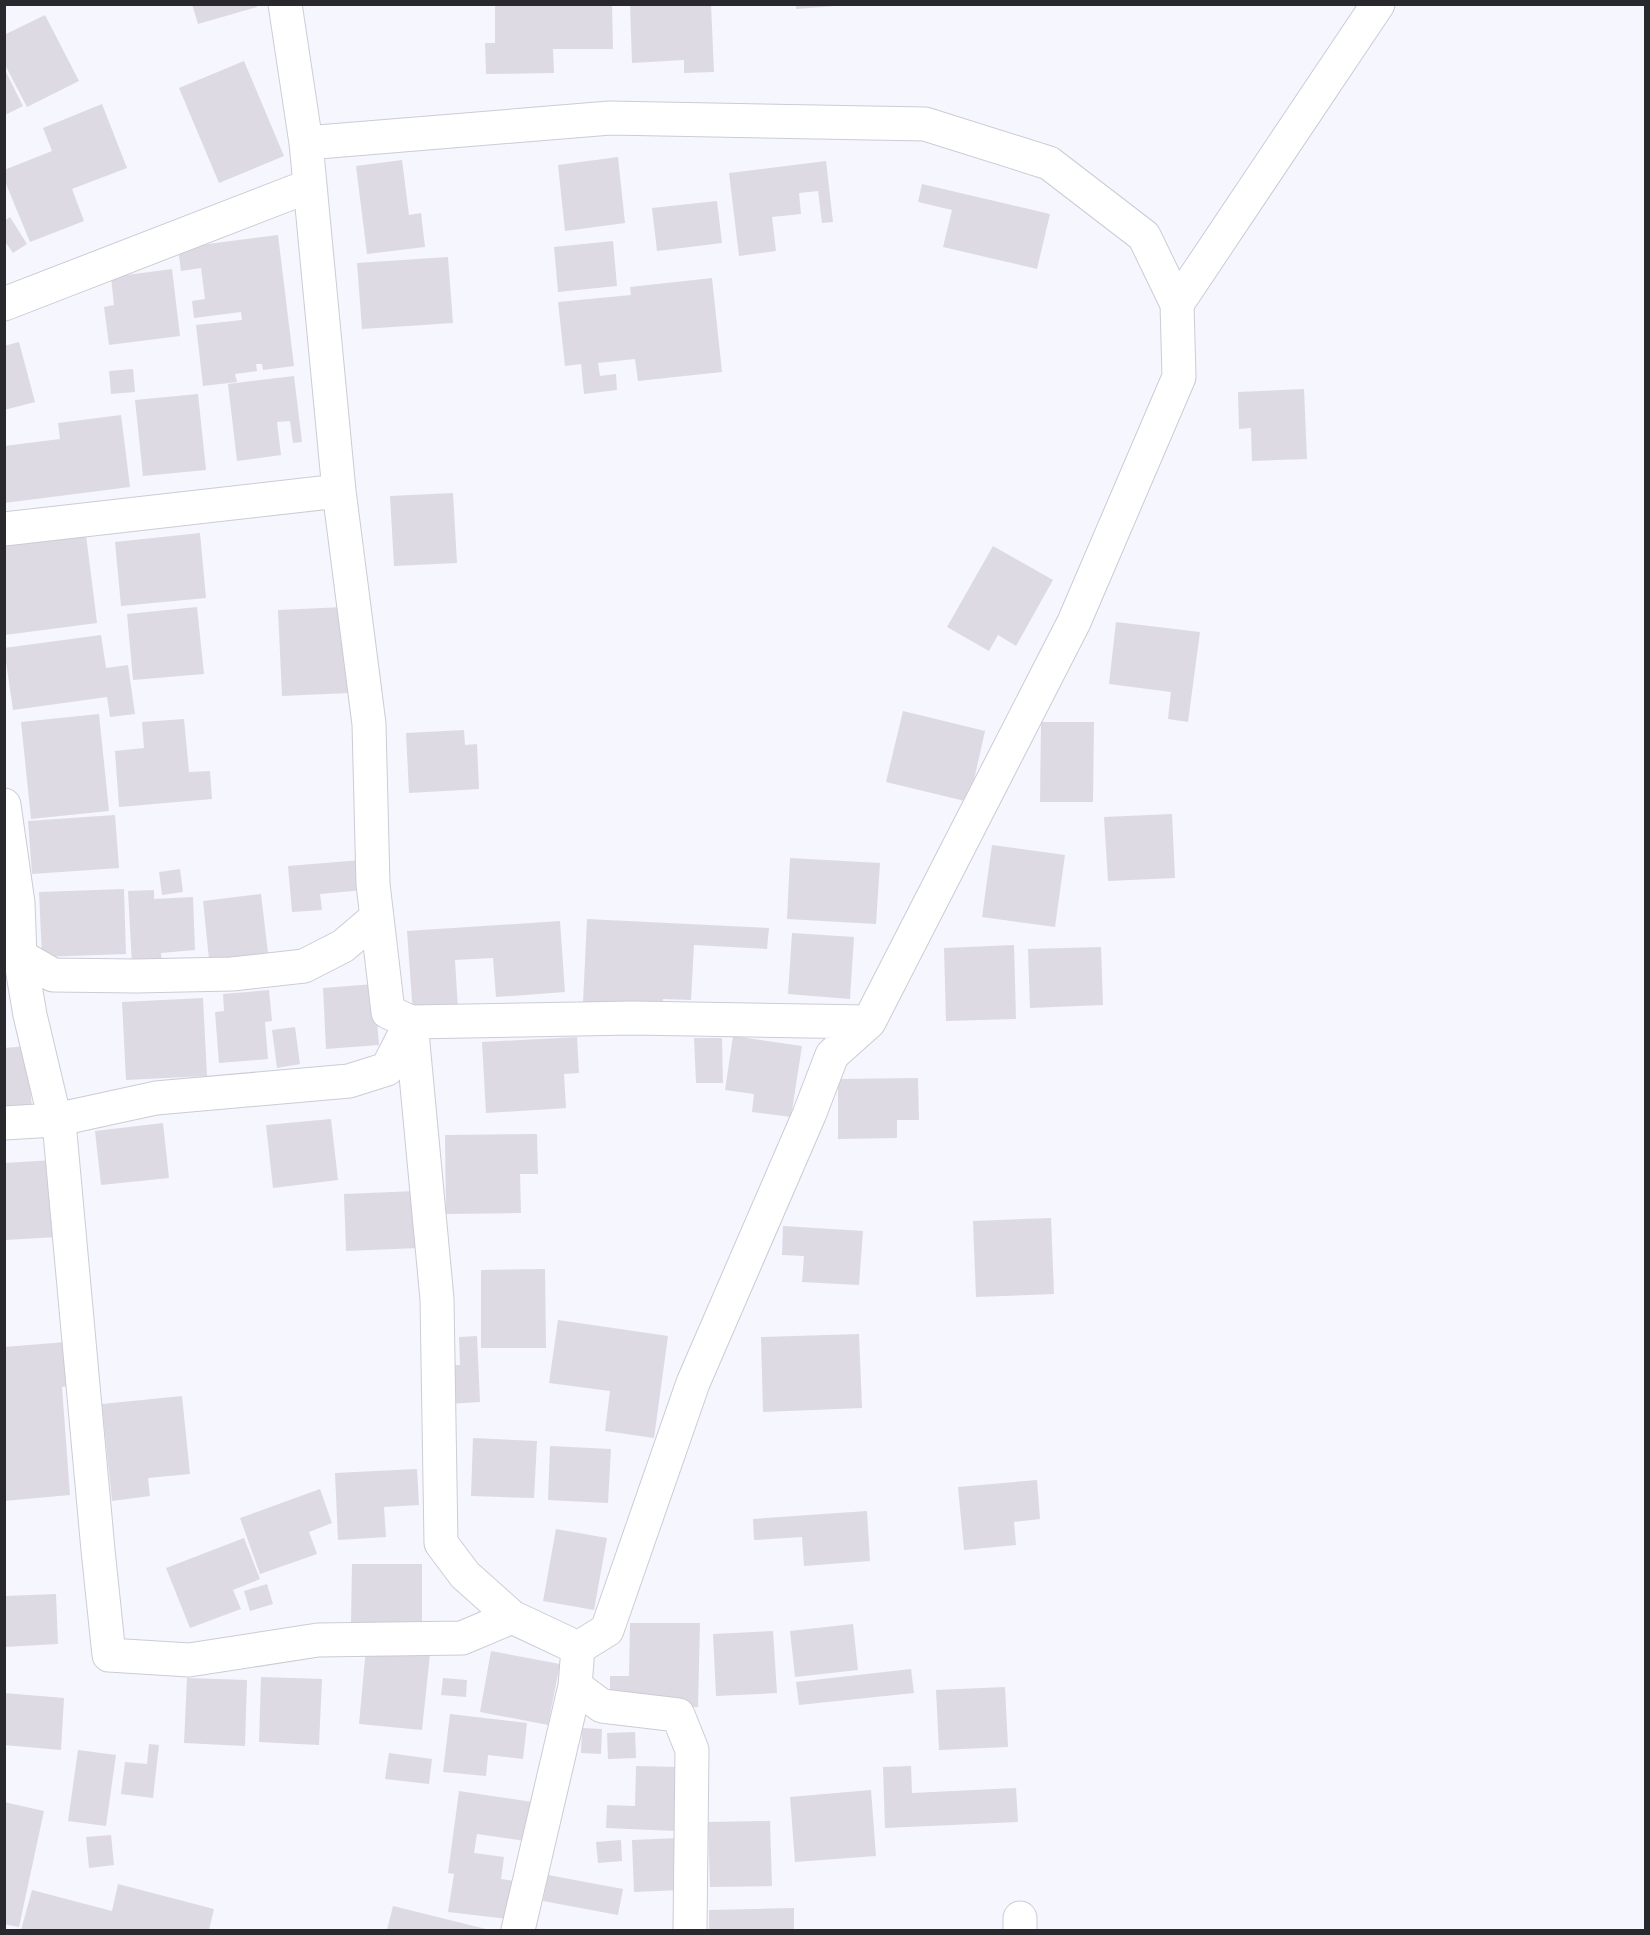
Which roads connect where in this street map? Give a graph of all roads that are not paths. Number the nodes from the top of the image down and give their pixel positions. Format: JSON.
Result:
{"nodes":[{"id":1,"x":285,"y":4,"type":"edge"},
{"id":2,"x":1378,"y":4,"type":"edge"},
{"id":3,"x":306,"y":143,"type":"junction"},
{"id":4,"x":309,"y":186,"type":"junction"},
{"id":5,"x":4,"y":304,"type":"edge"},
{"id":6,"x":1177,"y":304,"type":"junction"},
{"id":7,"x":339,"y":491,"type":"junction"},
{"id":8,"x":4,"y":529,"type":"edge"},
{"id":9,"x":4,"y":805,"type":"edge"},
{"id":10,"x":376,"y":918,"type":"junction"},
{"id":11,"x":12,"y":956,"type":"edge"},
{"id":12,"x":411,"y":1022,"type":"junction"},
{"id":13,"x":869,"y":1022,"type":"junction"},
{"id":14,"x":55,"y":1120,"type":"junction"},
{"id":15,"x":4,"y":1123,"type":"edge"},
{"id":16,"x":512,"y":1617,"type":"junction"},
{"id":17,"x":578,"y":1648,"type":"junction"},
{"id":18,"x":575,"y":1686,"type":"junction"},
{"id":19,"x":518,"y":1930,"type":"edge"},
{"id":20,"x":690,"y":1930,"type":"edge"}],
"edges":[{"from":1,"to":3,"type":"street"},
{"from":2,"to":6,"type":"street"},
{"from":3,"to":4,"type":"street"},
{"from":3,"to":6,"type":"street"},
{"from":4,"to":5,"type":"street"},
{"from":4,"to":7,"type":"street"},
{"from":6,"to":13,"type":"street"},
{"from":7,"to":8,"type":"street"},
{"from":7,"to":10,"type":"street"},
{"from":9,"to":11,"type":"street"},
{"from":10,"to":11,"type":"street"},
{"from":10,"to":12,"type":"street"},
{"from":11,"to":14,"type":"street"},
{"from":12,"to":13,"type":"street"},
{"from":12,"to":14,"type":"street"},
{"from":12,"to":16,"type":"street"},
{"from":13,"to":17,"type":"street"},
{"from":14,"to":15,"type":"street"},
{"from":14,"to":16,"type":"street"},
{"from":16,"to":17,"type":"street"},
{"from":17,"to":18,"type":"street"},
{"from":18,"to":19,"type":"street"},
{"from":18,"to":20,"type":"street"}]}
